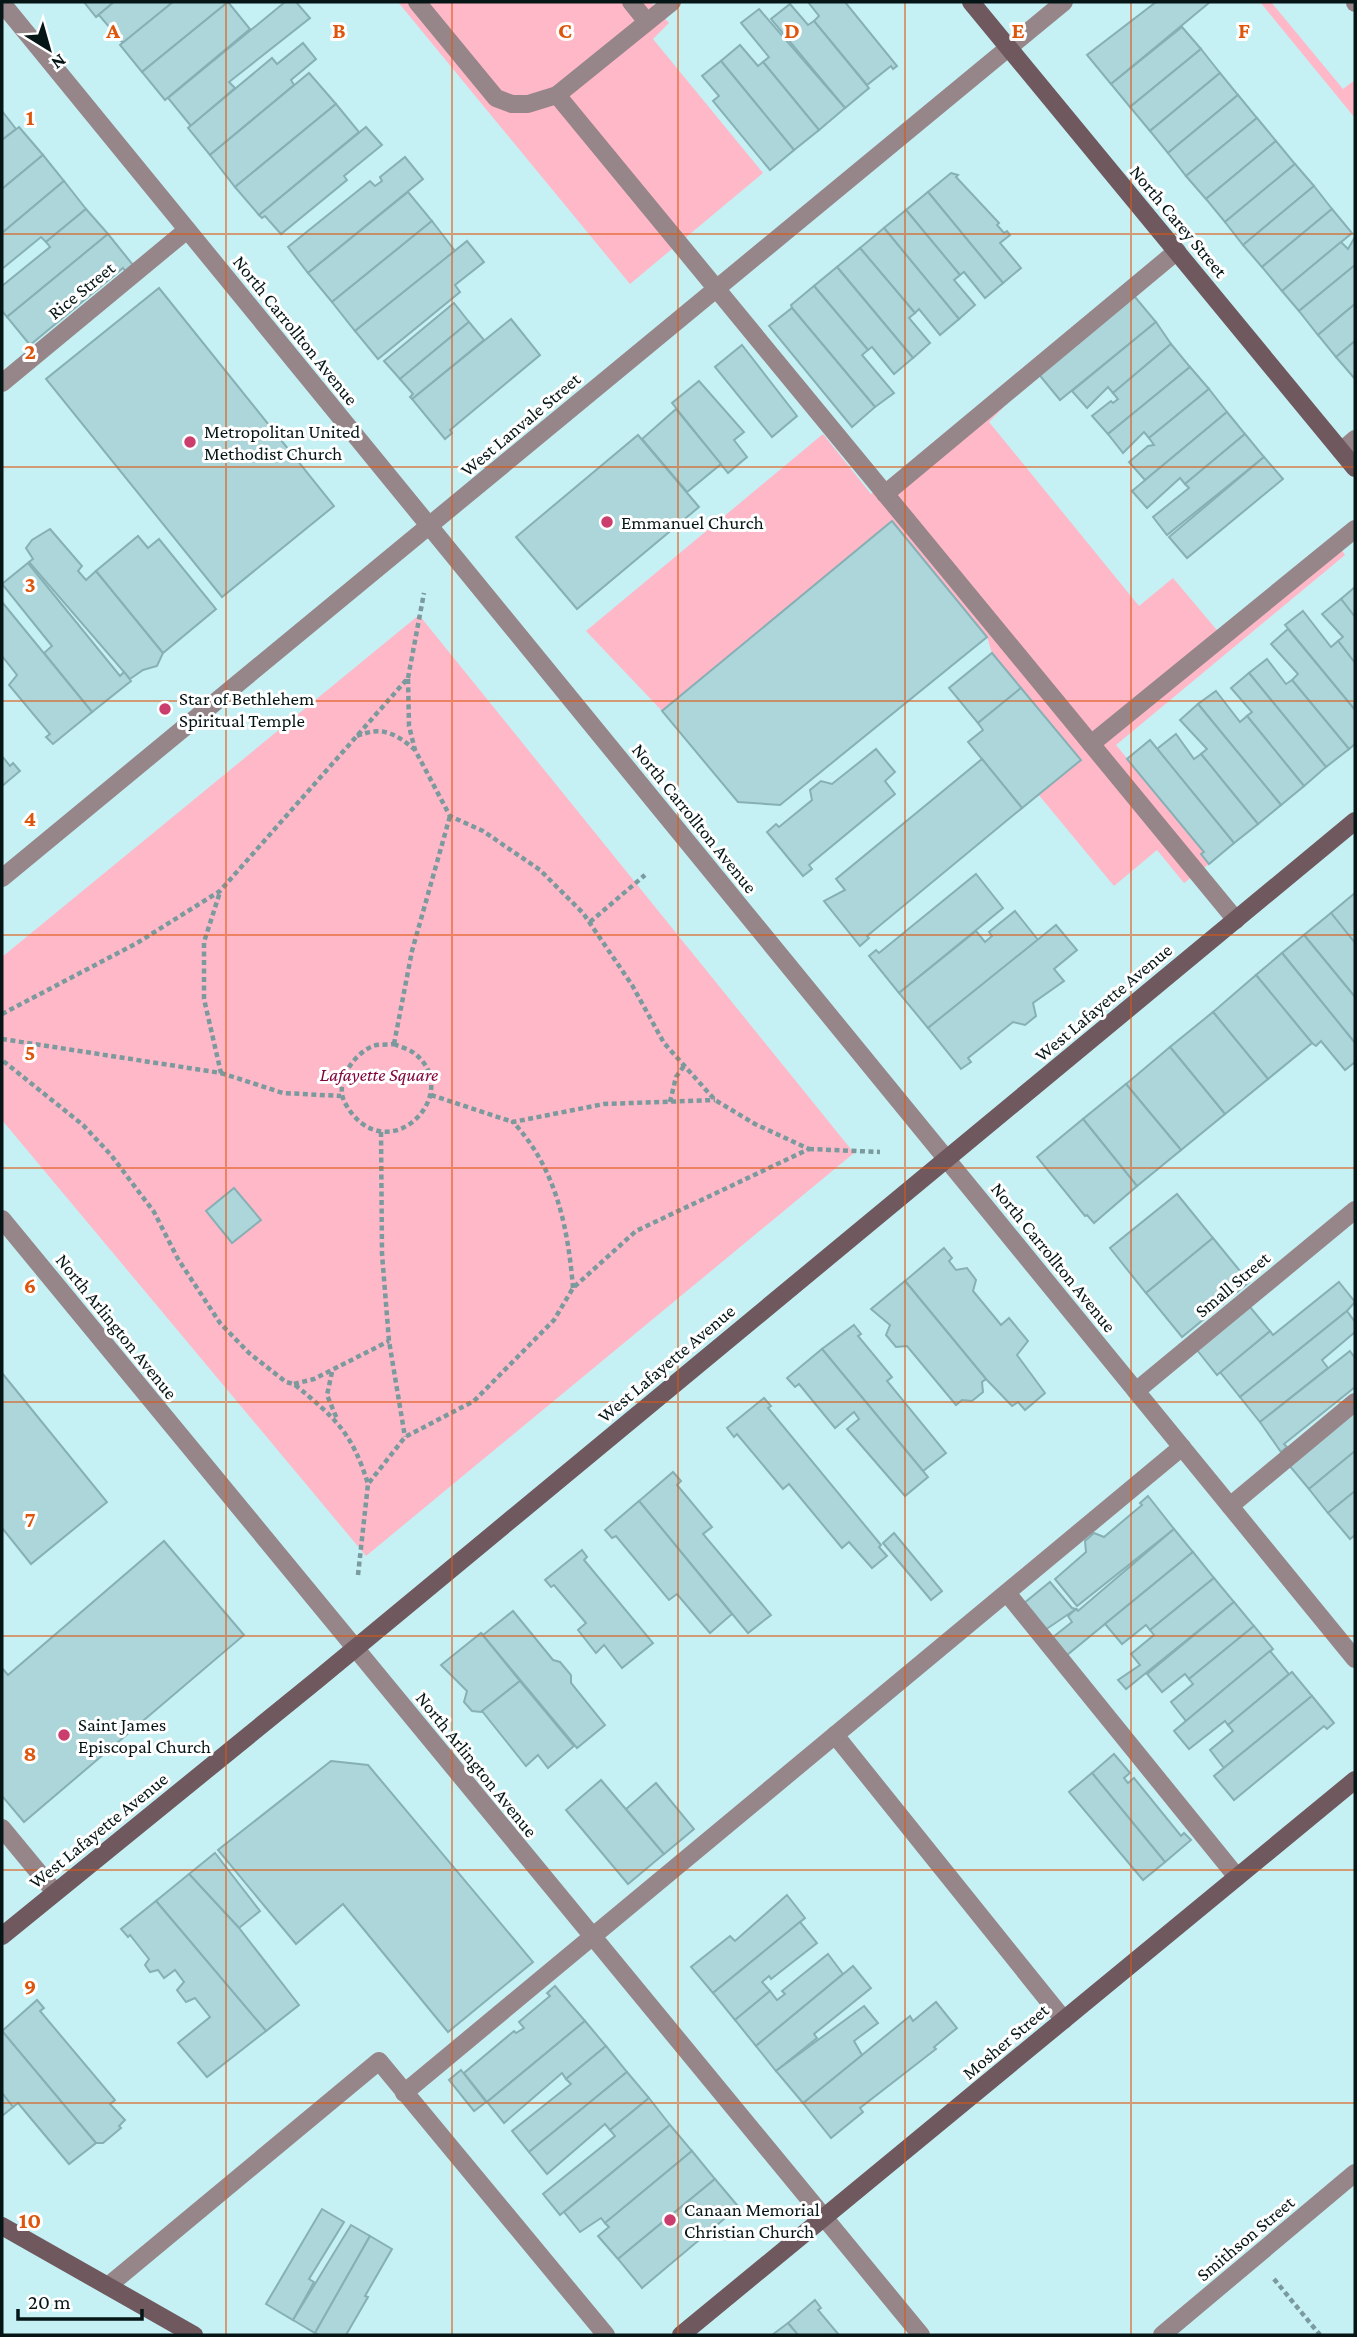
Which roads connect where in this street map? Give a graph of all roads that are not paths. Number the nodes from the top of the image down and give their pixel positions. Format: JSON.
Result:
{"nodes":[{"id":1,"x":417,"y":2,"type":"edge"},
{"id":2,"x":631,"y":2,"type":"edge"},
{"id":3,"x":672,"y":2,"type":"edge"},
{"id":4,"x":971,"y":2,"type":"edge"},
{"id":5,"x":1064,"y":2,"type":"edge"},
{"id":6,"x":2,"y":3,"type":"edge"},
{"id":7,"x":647,"y":22,"type":"junction"},
{"id":8,"x":1009,"y":47,"type":"junction"},
{"id":9,"x":557,"y":95,"type":"junction"},
{"id":10,"x":187,"y":230,"type":"junction"},
{"id":11,"x":1177,"y":251,"type":"junction"},
{"id":12,"x":716,"y":288,"type":"junction"},
{"id":13,"x":2,"y":383,"type":"edge"},
{"id":14,"x":1348,"y":445,"type":"edge"},
{"id":15,"x":1355,"y":468,"type":"edge"},
{"id":16,"x":885,"y":494,"type":"junction"},
{"id":17,"x":430,"y":525,"type":"junction"},
{"id":18,"x":1355,"y":529,"type":"edge"},
{"id":19,"x":1091,"y":744,"type":"junction"},
{"id":20,"x":1355,"y":821,"type":"edge"},
{"id":21,"x":2,"y":878,"type":"edge"},
{"id":22,"x":1236,"y":920,"type":"junction"},
{"id":23,"x":947,"y":1159,"type":"junction"},
{"id":24,"x":1355,"y":1210,"type":"edge"},
{"id":25,"x":2,"y":1219,"type":"edge"},
{"id":26,"x":1136,"y":1391,"type":"junction"},
{"id":27,"x":1355,"y":1402,"type":"edge"},
{"id":28,"x":1182,"y":1447,"type":"junction"},
{"id":29,"x":1230,"y":1506,"type":"junction"},
{"id":30,"x":1007,"y":1593,"type":"junction"},
{"id":31,"x":355,"y":1648,"type":"junction"},
{"id":32,"x":1355,"y":1659,"type":"edge"},
{"id":33,"x":835,"y":1735,"type":"junction"},
{"id":34,"x":1355,"y":1780,"type":"edge"},
{"id":35,"x":2,"y":1828,"type":"edge"},
{"id":36,"x":1237,"y":1878,"type":"junction"},
{"id":37,"x":54,"y":1891,"type":"junction"},
{"id":38,"x":2,"y":1936,"type":"edge"},
{"id":39,"x":592,"y":1936,"type":"junction"},
{"id":40,"x":1065,"y":2020,"type":"junction"},
{"id":41,"x":404,"y":2093,"type":"junction"},
{"id":42,"x":1355,"y":2173,"type":"edge"},
{"id":43,"x":824,"y":2218,"type":"junction"},
{"id":44,"x":2,"y":2225,"type":"edge"},
{"id":45,"x":108,"y":2286,"type":"junction"},
{"id":46,"x":194,"y":2335,"type":"edge"},
{"id":47,"x":606,"y":2335,"type":"edge"},
{"id":48,"x":681,"y":2335,"type":"edge"},
{"id":49,"x":921,"y":2335,"type":"edge"},
{"id":50,"x":1162,"y":2335,"type":"edge"}],
"edges":[{"from":1,"to":9,"type":"street"},
{"from":2,"to":7,"type":"street"},
{"from":3,"to":7,"type":"street"},
{"from":4,"to":8,"type":"main road","name":"North Carey Street"},
{"from":5,"to":8,"type":"street","name":"West Lanvale Street"},
{"from":6,"to":10,"type":"street","name":"North Carrollton Avenue"},
{"from":7,"to":9,"type":"street"},
{"from":8,"to":11,"type":"main road","name":"North Carey Street"},
{"from":8,"to":12,"type":"street","name":"West Lanvale Street"},
{"from":9,"to":12,"type":"street"},
{"from":10,"to":13,"type":"street","name":"Rice Street"},
{"from":10,"to":17,"type":"street","name":"North Carrollton Avenue"},
{"from":11,"to":14,"type":"main road","name":"North Carey Street"},
{"from":11,"to":16,"type":"street"},
{"from":12,"to":16,"type":"street"},
{"from":12,"to":17,"type":"street","name":"West Lanvale Street"},
{"from":14,"to":15,"type":"main road","name":"North Carey Street"},
{"from":16,"to":19,"type":"street"},
{"from":17,"to":21,"type":"street","name":"West Lanvale Street"},
{"from":17,"to":23,"type":"street","name":"North Carrollton Avenue"},
{"from":18,"to":19,"type":"street"},
{"from":19,"to":22,"type":"street"},
{"from":20,"to":22,"type":"main road","name":"West Lafayette Avenue"},
{"from":22,"to":23,"type":"main road","name":"West Lafayette Avenue"},
{"from":23,"to":26,"type":"street","name":"North Carrollton Avenue"},
{"from":23,"to":31,"type":"main road","name":"West Lafayette Avenue"},
{"from":24,"to":26,"type":"street","name":"Small Street"},
{"from":25,"to":31,"type":"street","name":"North Arlington Avenue"},
{"from":26,"to":28,"type":"street","name":"North Carrollton Avenue"},
{"from":27,"to":29,"type":"street"},
{"from":28,"to":29,"type":"street","name":"North Carrollton Avenue"},
{"from":28,"to":30,"type":"street"},
{"from":29,"to":32,"type":"street","name":"North Carrollton Avenue"},
{"from":30,"to":33,"type":"street"},
{"from":30,"to":36,"type":"street"},
{"from":31,"to":37,"type":"main road","name":"West Lafayette Avenue"},
{"from":31,"to":39,"type":"street","name":"North Arlington Avenue"},
{"from":33,"to":39,"type":"street"},
{"from":33,"to":40,"type":"street"},
{"from":34,"to":36,"type":"main road","name":"Mosher Street"},
{"from":35,"to":37,"type":"street"},
{"from":36,"to":40,"type":"main road","name":"Mosher Street"},
{"from":37,"to":38,"type":"main road","name":"West Lafayette Avenue"},
{"from":39,"to":41,"type":"street"},
{"from":39,"to":43,"type":"street","name":"North Arlington Avenue"},
{"from":40,"to":43,"type":"main road","name":"Mosher Street"},
{"from":41,"to":45,"type":"street"},
{"from":41,"to":47,"type":"street"},
{"from":42,"to":50,"type":"street","name":"Smithson Street"},
{"from":43,"to":48,"type":"main road","name":"Mosher Street"},
{"from":43,"to":49,"type":"street","name":"North Arlington Avenue"},
{"from":44,"to":45,"type":"main road"},
{"from":45,"to":46,"type":"main road"}]}
